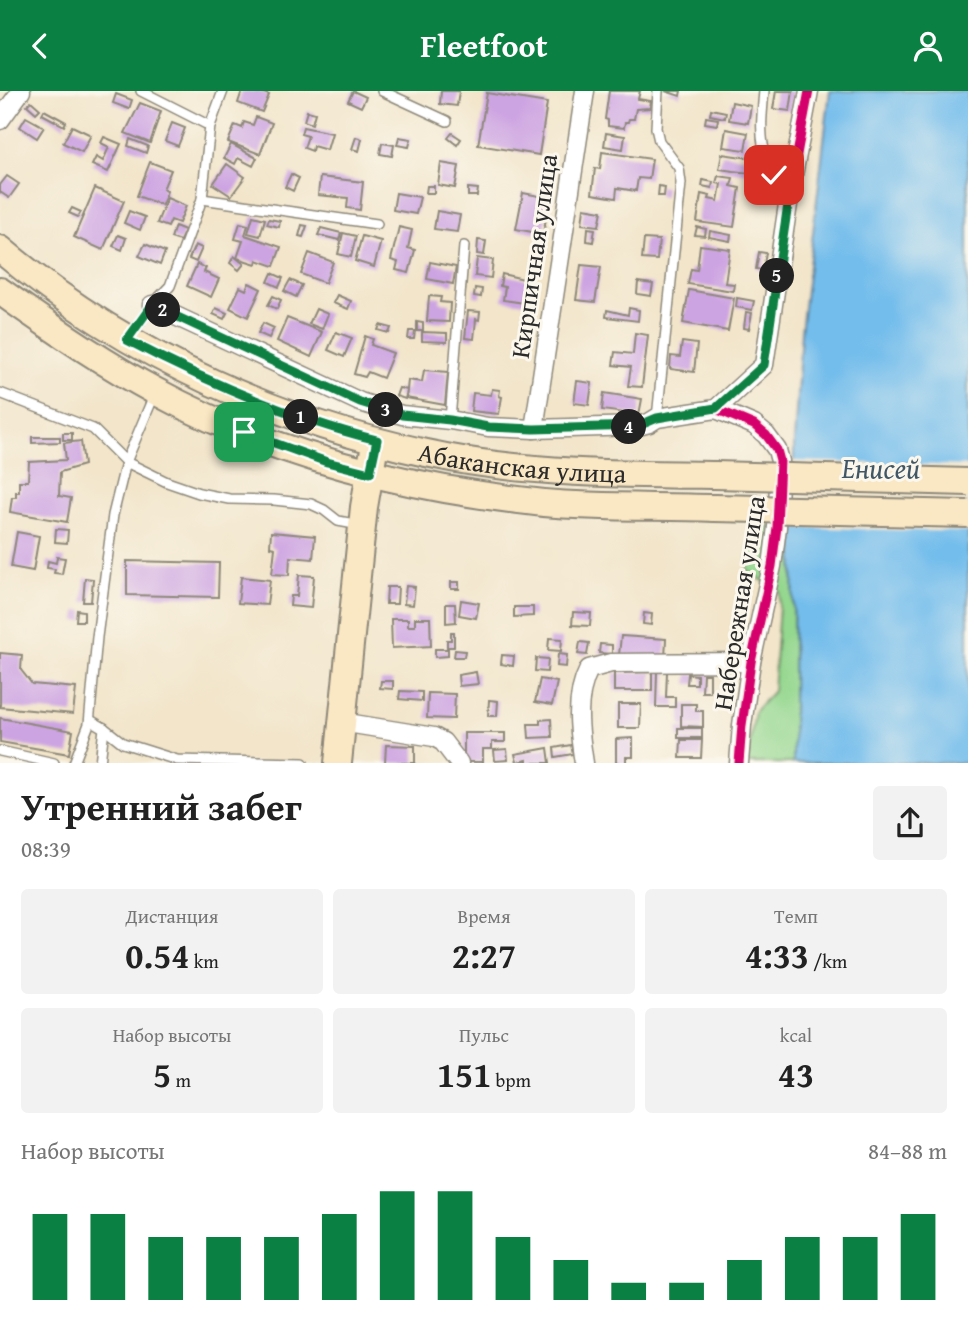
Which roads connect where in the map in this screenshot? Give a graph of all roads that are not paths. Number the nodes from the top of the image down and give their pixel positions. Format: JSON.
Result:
{"nodes":[{"id":1,"x":21,"y":91,"type":"edge"},
{"id":2,"x":141,"y":91,"type":"edge"},
{"id":3,"x":223,"y":91,"type":"edge"},
{"id":4,"x":383,"y":91,"type":"edge"},
{"id":5,"x":585,"y":91,"type":"edge"},
{"id":6,"x":658,"y":91,"type":"edge"},
{"id":7,"x":764,"y":91,"type":"edge"},
{"id":8,"x":809,"y":91,"type":"edge"},
{"id":9,"x":0,"y":120,"type":"edge"},
{"id":10,"x":447,"y":121,"type":"dead end"},
{"id":11,"x":210,"y":127,"type":"junction"},
{"id":12,"x":790,"y":191,"type":"junction"},
{"id":13,"x":202,"y":199,"type":"junction"},
{"id":14,"x":377,"y":224,"type":"dead end"},
{"id":15,"x":464,"y":246,"type":"dead end"},
{"id":16,"x":0,"y":250,"type":"edge"},
{"id":17,"x":0,"y":291,"type":"edge"},
{"id":18,"x":152,"y":305,"type":"junction"},
{"id":19,"x":127,"y":340,"type":"junction"},
{"id":20,"x":156,"y":392,"type":"junction"},
{"id":21,"x":0,"y":393,"type":"edge"},
{"id":22,"x":716,"y":408,"type":"junction"},
{"id":23,"x":657,"y":418,"type":"junction"},
{"id":24,"x":450,"y":420,"type":"junction"},
{"id":25,"x":534,"y":429,"type":"junction"},
{"id":26,"x":377,"y":440,"type":"junction"},
{"id":27,"x":126,"y":462,"type":"junction"},
{"id":28,"x":370,"y":473,"type":"junction"},
{"id":29,"x":968,"y":482,"type":"edge"},
{"id":30,"x":968,"y":514,"type":"edge"},
{"id":31,"x":362,"y":525,"type":"junction"},
{"id":32,"x":751,"y":662,"type":"junction"},
{"id":33,"x":90,"y":720,"type":"junction"},
{"id":34,"x":341,"y":722,"type":"junction"},
{"id":35,"x":104,"y":728,"type":"junction"},
{"id":36,"x":0,"y":751,"type":"edge"},
{"id":37,"x":54,"y":763,"type":"edge"},
{"id":38,"x":74,"y":763,"type":"edge"},
{"id":39,"x":100,"y":763,"type":"edge"},
{"id":40,"x":303,"y":763,"type":"edge"},
{"id":41,"x":338,"y":763,"type":"edge"},
{"id":42,"x":459,"y":763,"type":"edge"},
{"id":43,"x":584,"y":763,"type":"edge"},
{"id":44,"x":739,"y":763,"type":"edge"}],
"edges":[{"from":1,"to":9,"type":"street"},
{"from":2,"to":11,"type":"lane"},
{"from":3,"to":11,"type":"lane"},
{"from":4,"to":10,"type":"lane"},
{"from":5,"to":25,"type":"street","name":"Кирпичная улица"},
{"from":6,"to":23,"type":"lane"},
{"from":7,"to":12,"type":"lane"},
{"from":8,"to":12,"type":"street"},
{"from":11,"to":13,"type":"lane"},
{"from":12,"to":22,"type":"street"},
{"from":13,"to":14,"type":"lane"},
{"from":13,"to":18,"type":"lane"},
{"from":15,"to":24,"type":"lane"},
{"from":16,"to":19,"type":"main road","name":"Абаканская улица"},
{"from":17,"to":20,"type":"main road","name":"Абаканская улица"},
{"from":18,"to":19,"type":"lane"},
{"from":18,"to":24,"type":"street"},
{"from":19,"to":26,"type":"main road","name":"Абаканская улица"},
{"from":20,"to":27,"type":"lane"},
{"from":20,"to":28,"type":"main road","name":"Абаканская улица"},
{"from":21,"to":27,"type":"lane"},
{"from":22,"to":23,"type":"street"},
{"from":22,"to":32,"type":"street","name":"Набережная улица"},
{"from":23,"to":25,"type":"street"},
{"from":24,"to":25,"type":"street"},
{"from":26,"to":28,"type":"main road"},
{"from":26,"to":29,"type":"main road","name":"Абаканская улица","bridge":true},
{"from":27,"to":31,"type":"lane"},
{"from":27,"to":33,"type":"lane"},
{"from":28,"to":30,"type":"main road","name":"Абаканская улица","bridge":true},
{"from":28,"to":31,"type":"main road"},
{"from":31,"to":34,"type":"main road"},
{"from":32,"to":43,"type":"street"},
{"from":32,"to":44,"type":"street","name":"Набережная улица"},
{"from":33,"to":35,"type":"lane"},
{"from":33,"to":38,"type":"lane"},
{"from":34,"to":41,"type":"main road"},
{"from":34,"to":42,"type":"street"},
{"from":35,"to":39,"type":"lane"},
{"from":35,"to":40,"type":"lane"},
{"from":36,"to":37,"type":"lane"}]}
